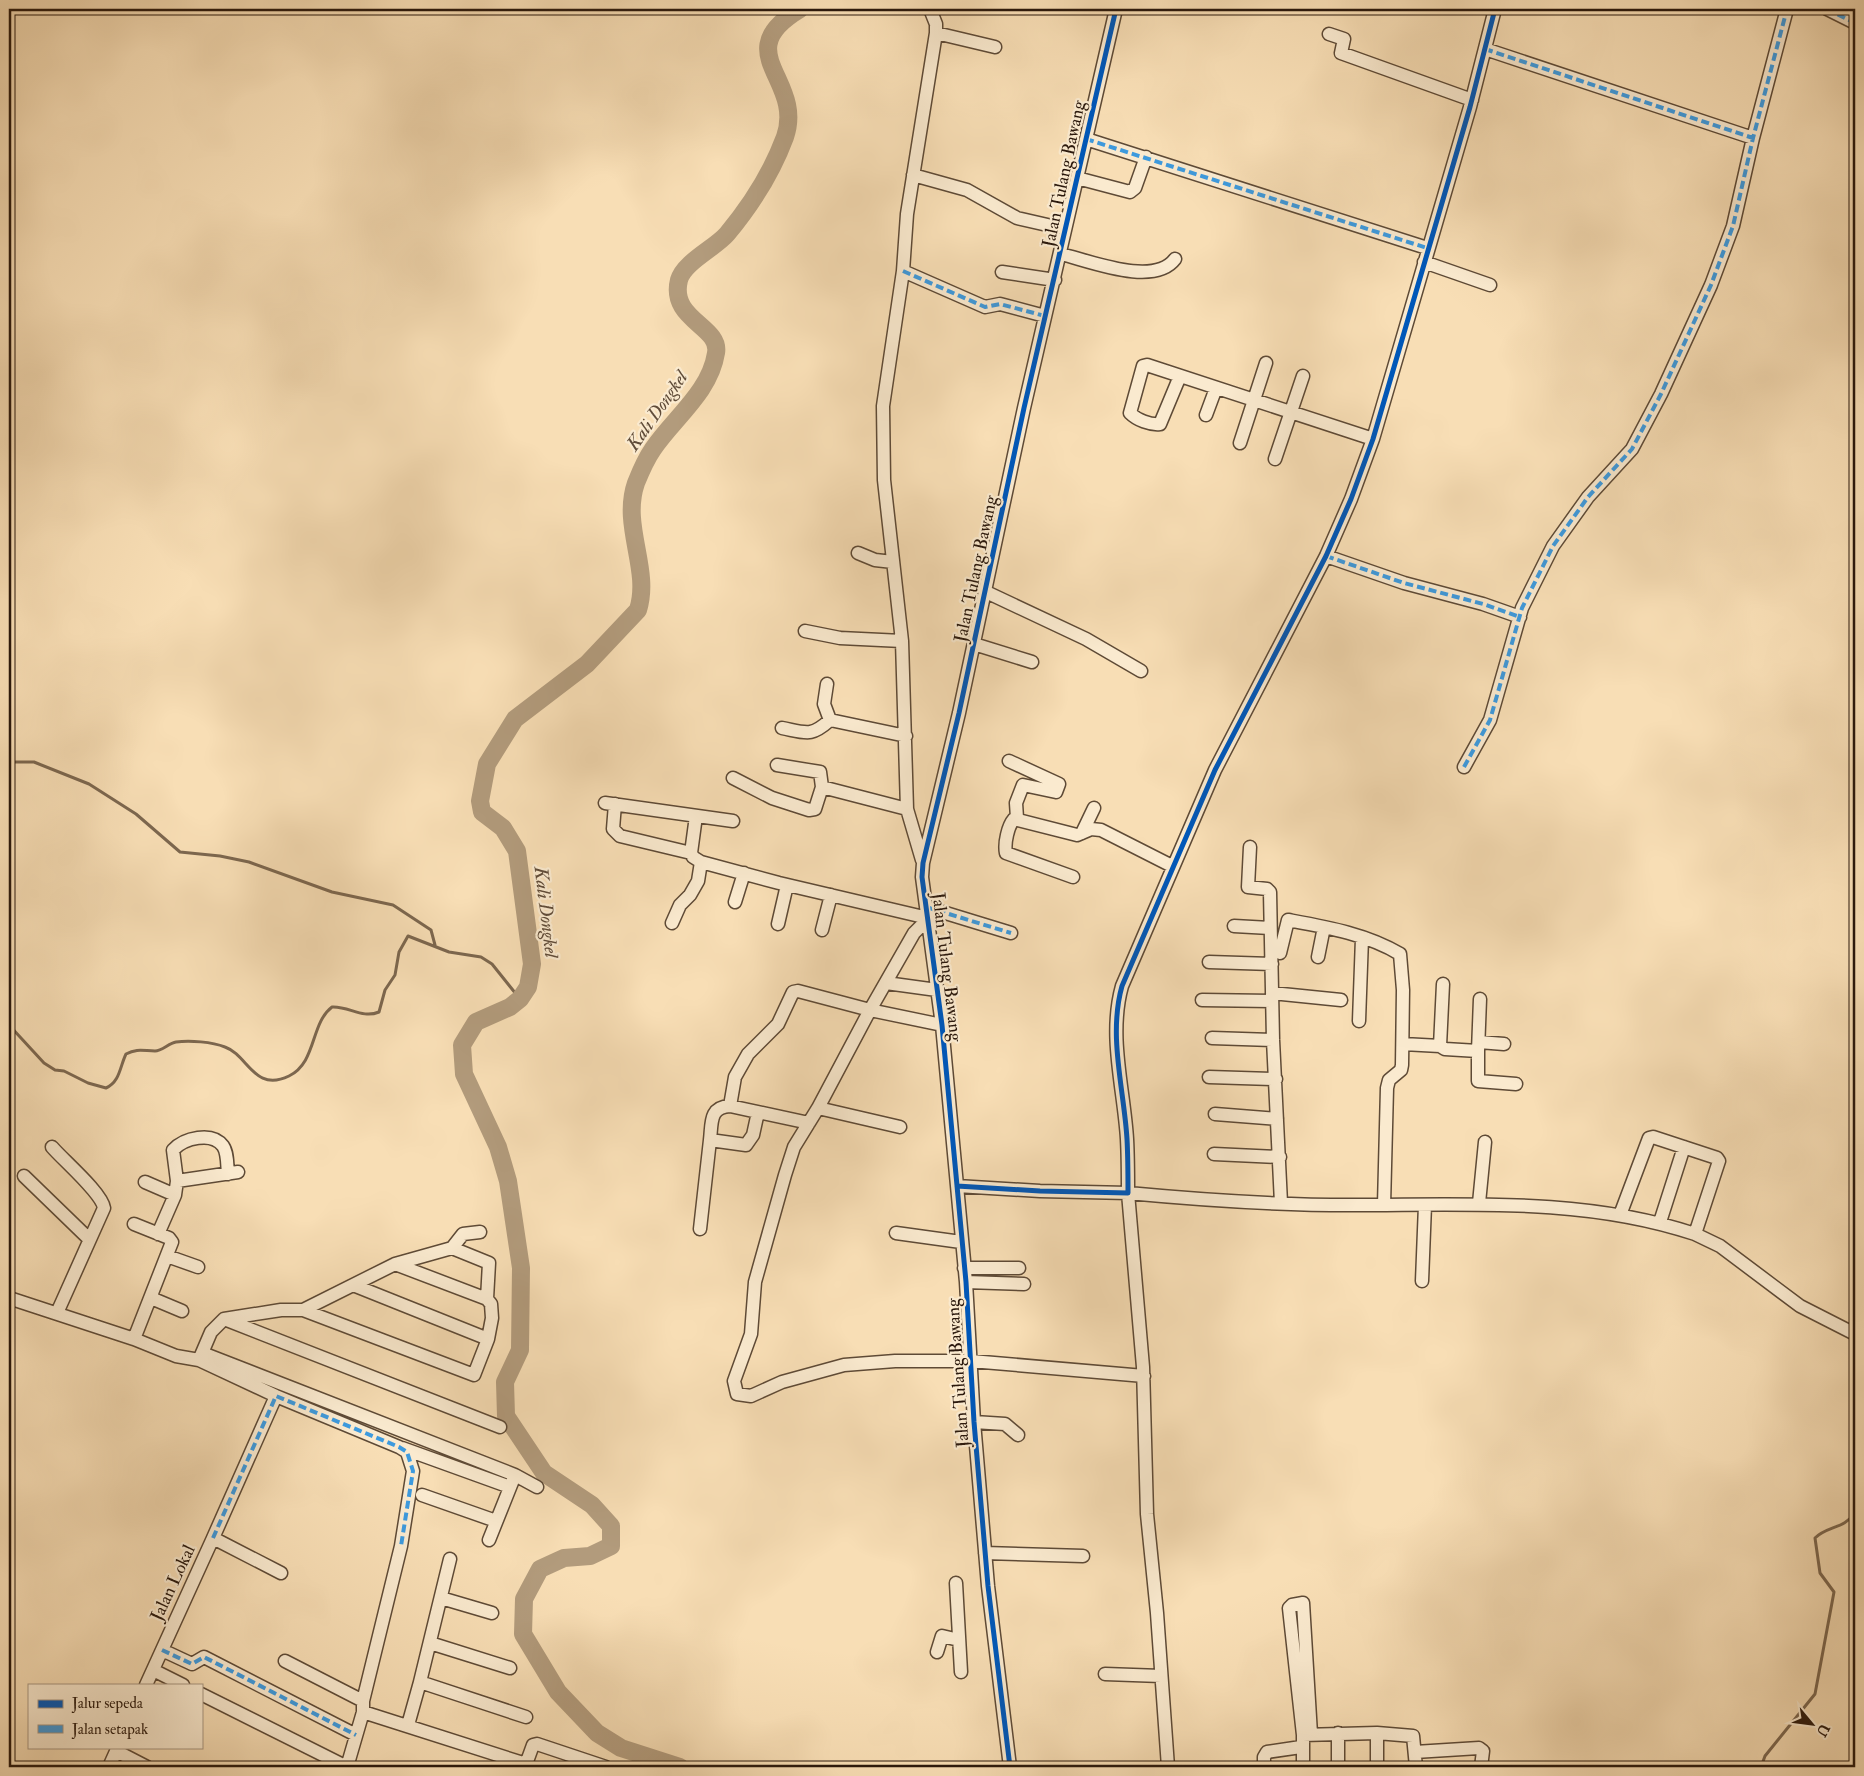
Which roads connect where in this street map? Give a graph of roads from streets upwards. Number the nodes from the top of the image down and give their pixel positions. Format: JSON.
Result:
{"nodes":[{"id":1,"x":930,"y":9,"type":"edge"},
{"id":2,"x":1116,"y":9,"type":"edge"},
{"id":3,"x":1495,"y":9,"type":"edge"},
{"id":4,"x":1787,"y":9,"type":"edge"},
{"id":5,"x":1827,"y":9,"type":"edge"},
{"id":6,"x":1855,"y":23,"type":"edge"},
{"id":7,"x":936,"y":33,"type":"junction"},
{"id":8,"x":1329,"y":34,"type":"dead end"},
{"id":9,"x":995,"y":47,"type":"dead end"},
{"id":10,"x":1485,"y":50,"type":"junction"},
{"id":11,"x":1472,"y":100,"type":"junction"},
{"id":12,"x":1753,"y":138,"type":"junction"},
{"id":13,"x":1086,"y":139,"type":"junction"},
{"id":14,"x":1146,"y":158,"type":"junction"},
{"id":15,"x":913,"y":176,"type":"junction"},
{"id":16,"x":1077,"y":178,"type":"junction"},
{"id":17,"x":1065,"y":229,"type":"junction"},
{"id":18,"x":1427,"y":248,"type":"junction"},
{"id":19,"x":1061,"y":254,"type":"junction"},
{"id":20,"x":1175,"y":258,"type":"dead end"},
{"id":21,"x":1424,"y":262,"type":"junction"},
{"id":22,"x":903,"y":271,"type":"junction"},
{"id":23,"x":1002,"y":272,"type":"dead end"},
{"id":24,"x":1055,"y":280,"type":"junction"},
{"id":25,"x":1490,"y":285,"type":"dead end"},
{"id":26,"x":1045,"y":316,"type":"junction"},
{"id":27,"x":1148,"y":354,"type":"dead end"},
{"id":28,"x":1266,"y":363,"type":"dead end"},
{"id":29,"x":1143,"y":366,"type":"junction"},
{"id":30,"x":1180,"y":376,"type":"junction"},
{"id":31,"x":1303,"y":376,"type":"dead end"},
{"id":32,"x":1216,"y":388,"type":"junction"},
{"id":33,"x":1254,"y":400,"type":"junction"},
{"id":34,"x":1292,"y":413,"type":"junction"},
{"id":35,"x":1206,"y":416,"type":"dead end"},
{"id":36,"x":1373,"y":439,"type":"junction"},
{"id":37,"x":1240,"y":443,"type":"dead end"},
{"id":38,"x":1275,"y":459,"type":"dead end"},
{"id":39,"x":858,"y":553,"type":"dead end"},
{"id":40,"x":1326,"y":556,"type":"junction"},
{"id":41,"x":893,"y":562,"type":"junction"},
{"id":42,"x":984,"y":591,"type":"junction"},
{"id":43,"x":1520,"y":617,"type":"junction"},
{"id":44,"x":805,"y":631,"type":"dead end"},
{"id":45,"x":902,"y":641,"type":"junction"},
{"id":46,"x":974,"y":644,"type":"junction"},
{"id":47,"x":1032,"y":662,"type":"dead end"},
{"id":48,"x":1142,"y":671,"type":"dead end"},
{"id":49,"x":827,"y":684,"type":"dead end"},
{"id":50,"x":830,"y":720,"type":"junction"},
{"id":51,"x":782,"y":728,"type":"dead end"},
{"id":52,"x":906,"y":736,"type":"junction"},
{"id":53,"x":1009,"y":762,"type":"dead end"},
{"id":54,"x":777,"y":765,"type":"dead end"},
{"id":55,"x":1464,"y":767,"type":"dead end"},
{"id":56,"x":1027,"y":771,"type":"junction"},
{"id":57,"x":733,"y":778,"type":"dead end"},
{"id":58,"x":1024,"y":785,"type":"junction"},
{"id":59,"x":822,"y":787,"type":"junction"},
{"id":60,"x":1094,"y":808,"type":"dead end"},
{"id":61,"x":907,"y":809,"type":"junction"},
{"id":62,"x":696,"y":816,"type":"junction"},
{"id":63,"x":1017,"y":818,"type":"junction"},
{"id":64,"x":733,"y":821,"type":"dead end"},
{"id":65,"x":1082,"y":833,"type":"junction"},
{"id":66,"x":1250,"y":847,"type":"dead end"},
{"id":67,"x":691,"y":853,"type":"junction"},
{"id":68,"x":702,"y":862,"type":"junction"},
{"id":69,"x":923,"y":863,"type":"junction"},
{"id":70,"x":1172,"y":866,"type":"junction"},
{"id":71,"x":744,"y":873,"type":"junction"},
{"id":72,"x":1073,"y":877,"type":"dead end"},
{"id":73,"x":787,"y":885,"type":"junction"},
{"id":74,"x":831,"y":895,"type":"junction"},
{"id":75,"x":735,"y":902,"type":"dead end"},
{"id":76,"x":928,"y":917,"type":"junction"},
{"id":77,"x":672,"y":923,"type":"dead end"},
{"id":78,"x":778,"y":924,"type":"dead end"},
{"id":79,"x":1234,"y":926,"type":"dead end"},
{"id":80,"x":1324,"y":927,"type":"junction"},
{"id":81,"x":1270,"y":928,"type":"junction"},
{"id":82,"x":822,"y":930,"type":"dead end"},
{"id":83,"x":1011,"y":933,"type":"dead end"},
{"id":84,"x":1362,"y":938,"type":"junction"},
{"id":85,"x":1280,"y":953,"type":"dead end"},
{"id":86,"x":1318,"y":957,"type":"dead end"},
{"id":87,"x":1208,"y":962,"type":"dead end"},
{"id":88,"x":1272,"y":964,"type":"junction"},
{"id":89,"x":886,"y":982,"type":"junction"},
{"id":90,"x":1443,"y":984,"type":"dead end"},
{"id":91,"x":937,"y":990,"type":"junction"},
{"id":92,"x":1272,"y":997,"type":"junction"},
{"id":93,"x":1480,"y":999,"type":"dead end"},
{"id":94,"x":1202,"y":1000,"type":"dead end"},
{"id":95,"x":1341,"y":1000,"type":"dead end"},
{"id":96,"x":870,"y":1010,"type":"junction"},
{"id":97,"x":1359,"y":1021,"type":"dead end"},
{"id":98,"x":942,"y":1024,"type":"junction"},
{"id":99,"x":1212,"y":1038,"type":"dead end"},
{"id":100,"x":1273,"y":1040,"type":"junction"},
{"id":101,"x":1403,"y":1044,"type":"junction"},
{"id":102,"x":1504,"y":1044,"type":"dead end"},
{"id":103,"x":1440,"y":1046,"type":"junction"},
{"id":104,"x":1478,"y":1046,"type":"junction"},
{"id":105,"x":1209,"y":1077,"type":"dead end"},
{"id":106,"x":1276,"y":1079,"type":"junction"},
{"id":107,"x":1516,"y":1084,"type":"dead end"},
{"id":108,"x":730,"y":1106,"type":"junction"},
{"id":109,"x":818,"y":1108,"type":"junction"},
{"id":110,"x":758,"y":1112,"type":"junction"},
{"id":111,"x":1215,"y":1114,"type":"dead end"},
{"id":112,"x":1277,"y":1119,"type":"junction"},
{"id":113,"x":809,"y":1124,"type":"junction"},
{"id":114,"x":900,"y":1127,"type":"dead end"},
{"id":115,"x":710,"y":1140,"type":"junction"},
{"id":116,"x":1485,"y":1142,"type":"dead end"},
{"id":117,"x":52,"y":1147,"type":"dead end"},
{"id":118,"x":1684,"y":1147,"type":"junction"},
{"id":119,"x":1214,"y":1154,"type":"dead end"},
{"id":120,"x":1280,"y":1157,"type":"junction"},
{"id":121,"x":24,"y":1176,"type":"dead end"},
{"id":122,"x":177,"y":1181,"type":"junction"},
{"id":123,"x":145,"y":1182,"type":"dead end"},
{"id":124,"x":957,"y":1186,"type":"junction"},
{"id":125,"x":1128,"y":1193,"type":"junction"},
{"id":126,"x":175,"y":1195,"type":"junction"},
{"id":127,"x":1281,"y":1203,"type":"junction"},
{"id":128,"x":1480,"y":1203,"type":"junction"},
{"id":129,"x":1384,"y":1205,"type":"junction"},
{"id":130,"x":1425,"y":1205,"type":"junction"},
{"id":131,"x":1620,"y":1215,"type":"junction"},
{"id":132,"x":1660,"y":1222,"type":"junction"},
{"id":133,"x":134,"y":1224,"type":"dead end"},
{"id":134,"x":700,"y":1228,"type":"dead end"},
{"id":135,"x":480,"y":1232,"type":"dead end"},
{"id":136,"x":896,"y":1233,"type":"dead end"},
{"id":137,"x":158,"y":1234,"type":"junction"},
{"id":138,"x":1695,"y":1234,"type":"junction"},
{"id":139,"x":88,"y":1238,"type":"junction"},
{"id":140,"x":961,"y":1242,"type":"junction"},
{"id":141,"x":452,"y":1248,"type":"junction"},
{"id":142,"x":167,"y":1256,"type":"junction"},
{"id":143,"x":395,"y":1264,"type":"junction"},
{"id":144,"x":198,"y":1267,"type":"dead end"},
{"id":145,"x":964,"y":1268,"type":"junction"},
{"id":146,"x":1020,"y":1268,"type":"dead end"},
{"id":147,"x":1422,"y":1281,"type":"dead end"},
{"id":148,"x":966,"y":1282,"type":"junction"},
{"id":149,"x":1024,"y":1284,"type":"dead end"},
{"id":150,"x":353,"y":1285,"type":"junction"},
{"id":151,"x":9,"y":1298,"type":"edge"},
{"id":152,"x":151,"y":1298,"type":"junction"},
{"id":153,"x":487,"y":1299,"type":"junction"},
{"id":154,"x":303,"y":1310,"type":"junction"},
{"id":155,"x":182,"y":1311,"type":"dead end"},
{"id":156,"x":57,"y":1314,"type":"junction"},
{"id":157,"x":224,"y":1319,"type":"junction"},
{"id":158,"x":1855,"y":1334,"type":"edge"},
{"id":159,"x":134,"y":1338,"type":"junction"},
{"id":160,"x":488,"y":1340,"type":"junction"},
{"id":161,"x":200,"y":1356,"type":"junction"},
{"id":162,"x":971,"y":1361,"type":"junction"},
{"id":163,"x":1144,"y":1376,"type":"junction"},
{"id":164,"x":276,"y":1396,"type":"junction"},
{"id":165,"x":974,"y":1422,"type":"junction"},
{"id":166,"x":500,"y":1427,"type":"dead end"},
{"id":167,"x":1018,"y":1435,"type":"dead end"},
{"id":168,"x":399,"y":1447,"type":"junction"},
{"id":169,"x":513,"y":1481,"type":"junction"},
{"id":170,"x":537,"y":1487,"type":"dead end"},
{"id":171,"x":422,"y":1495,"type":"dead end"},
{"id":172,"x":496,"y":1521,"type":"junction"},
{"id":173,"x":213,"y":1538,"type":"junction"},
{"id":174,"x":489,"y":1540,"type":"dead end"},
{"id":175,"x":985,"y":1553,"type":"junction"},
{"id":176,"x":1083,"y":1556,"type":"dead end"},
{"id":177,"x":450,"y":1559,"type":"dead end"},
{"id":178,"x":282,"y":1573,"type":"dead end"},
{"id":179,"x":956,"y":1583,"type":"dead end"},
{"id":180,"x":441,"y":1598,"type":"junction"},
{"id":181,"x":492,"y":1613,"type":"dead end"},
{"id":182,"x":959,"y":1640,"type":"junction"},
{"id":183,"x":430,"y":1643,"type":"junction"},
{"id":184,"x":162,"y":1650,"type":"junction"},
{"id":185,"x":936,"y":1652,"type":"dead end"},
{"id":186,"x":285,"y":1661,"type":"dead end"},
{"id":187,"x":510,"y":1668,"type":"dead end"},
{"id":188,"x":153,"y":1670,"type":"junction"},
{"id":189,"x":961,"y":1672,"type":"dead end"},
{"id":190,"x":1106,"y":1674,"type":"dead end"},
{"id":191,"x":1161,"y":1676,"type":"junction"},
{"id":192,"x":420,"y":1682,"type":"junction"},
{"id":193,"x":146,"y":1684,"type":"edge"},
{"id":194,"x":181,"y":1684,"type":"edge"},
{"id":195,"x":202,"y":1694,"type":"edge"},
{"id":196,"x":363,"y":1706,"type":"junction"},
{"id":197,"x":526,"y":1717,"type":"dead end"},
{"id":198,"x":408,"y":1725,"type":"junction"},
{"id":199,"x":1338,"y":1733,"type":"junction"},
{"id":200,"x":1377,"y":1733,"type":"junction"},
{"id":201,"x":356,"y":1735,"type":"junction"},
{"id":202,"x":1305,"y":1738,"type":"junction"},
{"id":203,"x":117,"y":1749,"type":"edge"},
{"id":204,"x":1415,"y":1752,"type":"junction"},
{"id":205,"x":1338,"y":1764,"type":"dead end"},
{"id":206,"x":526,"y":1766,"type":"edge"},
{"id":207,"x":1377,"y":1766,"type":"edge"},
{"id":208,"x":109,"y":1767,"type":"edge"},
{"id":209,"x":147,"y":1767,"type":"edge"},
{"id":210,"x":347,"y":1767,"type":"edge"},
{"id":211,"x":606,"y":1767,"type":"edge"},
{"id":212,"x":1010,"y":1767,"type":"edge"},
{"id":213,"x":1168,"y":1767,"type":"edge"},
{"id":214,"x":1264,"y":1767,"type":"edge"},
{"id":215,"x":1303,"y":1767,"type":"edge"},
{"id":216,"x":1416,"y":1767,"type":"edge"},
{"id":217,"x":1481,"y":1767,"type":"edge"}],
"edges":[{"from":1,"to":7,"type":"street"},
{"from":2,"to":13,"type":"street","name":"Jalan Tulang Bawang"},
{"from":3,"to":10,"type":"street"},
{"from":4,"to":12,"type":"street"},
{"from":5,"to":6,"type":"street"},
{"from":7,"to":9,"type":"street"},
{"from":7,"to":15,"type":"street"},
{"from":8,"to":11,"type":"street"},
{"from":10,"to":11,"type":"street"},
{"from":10,"to":12,"type":"street"},
{"from":11,"to":18,"type":"street"},
{"from":12,"to":43,"type":"street"},
{"from":13,"to":14,"type":"street"},
{"from":13,"to":16,"type":"street","name":"Jalan Tulang Bawang"},
{"from":14,"to":16,"type":"street"},
{"from":14,"to":18,"type":"street"},
{"from":15,"to":17,"type":"street"},
{"from":15,"to":22,"type":"street"},
{"from":16,"to":17,"type":"street","name":"Jalan Tulang Bawang"},
{"from":17,"to":19,"type":"street","name":"Jalan Tulang Bawang"},
{"from":18,"to":21,"type":"street"},
{"from":19,"to":20,"type":"street"},
{"from":19,"to":24,"type":"street","name":"Jalan Tulang Bawang"},
{"from":21,"to":25,"type":"street"},
{"from":21,"to":36,"type":"street"},
{"from":22,"to":26,"type":"street"},
{"from":22,"to":41,"type":"street"},
{"from":23,"to":24,"type":"street"},
{"from":24,"to":26,"type":"street","name":"Jalan Tulang Bawang"},
{"from":26,"to":42,"type":"street","name":"Jalan Tulang Bawang"},
{"from":27,"to":29,"type":"street"},
{"from":28,"to":33,"type":"street"},
{"from":29,"to":30,"type":"street"},
{"from":29,"to":30,"type":"street"},
{"from":30,"to":32,"type":"street"},
{"from":31,"to":34,"type":"street"},
{"from":32,"to":33,"type":"street"},
{"from":32,"to":35,"type":"street"},
{"from":33,"to":34,"type":"street"},
{"from":33,"to":37,"type":"street"},
{"from":34,"to":36,"type":"street"},
{"from":34,"to":38,"type":"street"},
{"from":36,"to":40,"type":"street"},
{"from":39,"to":41,"type":"street"},
{"from":40,"to":43,"type":"street"},
{"from":40,"to":70,"type":"street"},
{"from":41,"to":45,"type":"street"},
{"from":42,"to":46,"type":"street","name":"Jalan Tulang Bawang"},
{"from":42,"to":48,"type":"street"},
{"from":43,"to":55,"type":"street"},
{"from":44,"to":45,"type":"street"},
{"from":45,"to":52,"type":"street"},
{"from":46,"to":47,"type":"street"},
{"from":46,"to":69,"type":"street","name":"Jalan Tulang Bawang"},
{"from":49,"to":50,"type":"street"},
{"from":50,"to":51,"type":"street"},
{"from":50,"to":52,"type":"street"},
{"from":52,"to":61,"type":"street"},
{"from":53,"to":56,"type":"street"},
{"from":54,"to":59,"type":"street"},
{"from":56,"to":58,"type":"street"},
{"from":56,"to":58,"type":"street"},
{"from":57,"to":59,"type":"street"},
{"from":58,"to":63,"type":"street"},
{"from":59,"to":61,"type":"street"},
{"from":60,"to":65,"type":"street"},
{"from":61,"to":69,"type":"street"},
{"from":62,"to":64,"type":"street"},
{"from":62,"to":67,"type":"street"},
{"from":62,"to":67,"type":"street"},
{"from":63,"to":65,"type":"street"},
{"from":63,"to":72,"type":"street"},
{"from":65,"to":70,"type":"street"},
{"from":66,"to":81,"type":"street"},
{"from":67,"to":68,"type":"street"},
{"from":68,"to":71,"type":"street"},
{"from":68,"to":77,"type":"street"},
{"from":69,"to":76,"type":"street","name":"Jalan Tulang Bawang"},
{"from":70,"to":125,"type":"street"},
{"from":71,"to":73,"type":"street"},
{"from":71,"to":75,"type":"street"},
{"from":73,"to":74,"type":"street"},
{"from":73,"to":78,"type":"street"},
{"from":74,"to":76,"type":"street"},
{"from":74,"to":82,"type":"street"},
{"from":76,"to":83,"type":"street"},
{"from":76,"to":89,"type":"street"},
{"from":76,"to":91,"type":"street","name":"Jalan Tulang Bawang"},
{"from":79,"to":81,"type":"street"},
{"from":80,"to":84,"type":"street"},
{"from":80,"to":85,"type":"street"},
{"from":80,"to":86,"type":"street"},
{"from":81,"to":88,"type":"street"},
{"from":84,"to":97,"type":"street"},
{"from":84,"to":101,"type":"street"},
{"from":87,"to":88,"type":"street"},
{"from":88,"to":92,"type":"street"},
{"from":89,"to":91,"type":"street"},
{"from":89,"to":96,"type":"street"},
{"from":90,"to":103,"type":"street"},
{"from":91,"to":98,"type":"street","name":"Jalan Tulang Bawang"},
{"from":92,"to":94,"type":"street"},
{"from":92,"to":95,"type":"street"},
{"from":92,"to":100,"type":"street"},
{"from":93,"to":104,"type":"street"},
{"from":96,"to":98,"type":"street"},
{"from":96,"to":108,"type":"street"},
{"from":96,"to":109,"type":"street"},
{"from":98,"to":124,"type":"street","name":"Jalan Tulang Bawang"},
{"from":99,"to":100,"type":"street"},
{"from":100,"to":106,"type":"street"},
{"from":101,"to":103,"type":"street"},
{"from":101,"to":129,"type":"street"},
{"from":102,"to":104,"type":"street"},
{"from":103,"to":104,"type":"street"},
{"from":104,"to":107,"type":"street"},
{"from":105,"to":106,"type":"street"},
{"from":106,"to":112,"type":"street"},
{"from":108,"to":110,"type":"street"},
{"from":108,"to":115,"type":"street"},
{"from":109,"to":113,"type":"street"},
{"from":109,"to":114,"type":"street"},
{"from":110,"to":113,"type":"street"},
{"from":110,"to":115,"type":"street"},
{"from":111,"to":112,"type":"street"},
{"from":112,"to":120,"type":"street"},
{"from":113,"to":162,"type":"street"},
{"from":115,"to":134,"type":"street"},
{"from":116,"to":128,"type":"street"},
{"from":117,"to":139,"type":"street"},
{"from":118,"to":131,"type":"street"},
{"from":118,"to":132,"type":"street"},
{"from":118,"to":138,"type":"street"},
{"from":119,"to":120,"type":"street"},
{"from":120,"to":127,"type":"street"},
{"from":121,"to":139,"type":"street"},
{"from":122,"to":122,"type":"street"},
{"from":122,"to":126,"type":"street"},
{"from":123,"to":126,"type":"street"},
{"from":124,"to":125,"type":"street"},
{"from":124,"to":140,"type":"street","name":"Jalan Tulang Bawang"},
{"from":125,"to":127,"type":"street"},
{"from":125,"to":163,"type":"street"},
{"from":126,"to":137,"type":"street"},
{"from":127,"to":129,"type":"street"},
{"from":128,"to":130,"type":"street"},
{"from":128,"to":131,"type":"street"},
{"from":129,"to":130,"type":"street"},
{"from":130,"to":147,"type":"street"},
{"from":131,"to":132,"type":"street"},
{"from":132,"to":138,"type":"street"},
{"from":133,"to":137,"type":"street"},
{"from":135,"to":141,"type":"street"},
{"from":136,"to":140,"type":"street"},
{"from":137,"to":142,"type":"street"},
{"from":138,"to":158,"type":"street"},
{"from":139,"to":156,"type":"street"},
{"from":140,"to":145,"type":"street","name":"Jalan Tulang Bawang"},
{"from":141,"to":143,"type":"street"},
{"from":141,"to":153,"type":"street"},
{"from":142,"to":144,"type":"street"},
{"from":142,"to":152,"type":"street"},
{"from":143,"to":150,"type":"street"},
{"from":143,"to":153,"type":"street"},
{"from":145,"to":146,"type":"street"},
{"from":145,"to":148,"type":"street","name":"Jalan Tulang Bawang"},
{"from":148,"to":149,"type":"street"},
{"from":148,"to":162,"type":"street","name":"Jalan Tulang Bawang"},
{"from":150,"to":154,"type":"street"},
{"from":150,"to":160,"type":"street"},
{"from":151,"to":156,"type":"street"},
{"from":152,"to":155,"type":"street"},
{"from":152,"to":159,"type":"street"},
{"from":153,"to":160,"type":"street"},
{"from":154,"to":157,"type":"street"},
{"from":154,"to":160,"type":"street"},
{"from":156,"to":159,"type":"street"},
{"from":157,"to":161,"type":"street"},
{"from":157,"to":166,"type":"street"},
{"from":159,"to":161,"type":"street"},
{"from":161,"to":164,"type":"street"},
{"from":161,"to":169,"type":"street"},
{"from":162,"to":163,"type":"street"},
{"from":162,"to":165,"type":"street","name":"Jalan Tulang Bawang"},
{"from":163,"to":191,"type":"street"},
{"from":164,"to":168,"type":"street"},
{"from":164,"to":173,"type":"street"},
{"from":165,"to":167,"type":"street"},
{"from":165,"to":175,"type":"street","name":"Jalan Tulang Bawang"},
{"from":168,"to":169,"type":"street"},
{"from":168,"to":196,"type":"street"},
{"from":169,"to":170,"type":"street"},
{"from":169,"to":172,"type":"street"},
{"from":171,"to":172,"type":"street"},
{"from":172,"to":174,"type":"street"},
{"from":173,"to":178,"type":"street","name":"Jalan Lokal"},
{"from":173,"to":184,"type":"street","name":"Jalan Lokal"},
{"from":175,"to":176,"type":"street"},
{"from":175,"to":212,"type":"street","name":"Jalan Tulang Bawang"},
{"from":177,"to":180,"type":"street"},
{"from":179,"to":182,"type":"street"},
{"from":180,"to":181,"type":"street"},
{"from":180,"to":183,"type":"street"},
{"from":182,"to":185,"type":"street"},
{"from":182,"to":189,"type":"street"},
{"from":183,"to":187,"type":"street"},
{"from":183,"to":192,"type":"street"},
{"from":184,"to":188,"type":"street","name":"Jalan Lokal"},
{"from":184,"to":201,"type":"street"},
{"from":186,"to":196,"type":"street"},
{"from":188,"to":193,"type":"street","name":"Jalan Lokal"},
{"from":188,"to":194,"type":"street"},
{"from":190,"to":191,"type":"street"},
{"from":191,"to":213,"type":"street"},
{"from":192,"to":197,"type":"street"},
{"from":192,"to":198,"type":"street"},
{"from":195,"to":210,"type":"street"},
{"from":196,"to":198,"type":"street"},
{"from":196,"to":201,"type":"street"},
{"from":198,"to":206,"type":"street"},
{"from":199,"to":200,"type":"street"},
{"from":199,"to":202,"type":"street"},
{"from":199,"to":205,"type":"street"},
{"from":200,"to":204,"type":"street"},
{"from":200,"to":207,"type":"street"},
{"from":201,"to":210,"type":"street"},
{"from":202,"to":202,"type":"street"},
{"from":202,"to":214,"type":"street"},
{"from":202,"to":215,"type":"street"},
{"from":203,"to":208,"type":"street"},
{"from":203,"to":209,"type":"street"},
{"from":204,"to":216,"type":"street"},
{"from":204,"to":217,"type":"street"},
{"from":206,"to":211,"type":"street"}]}
